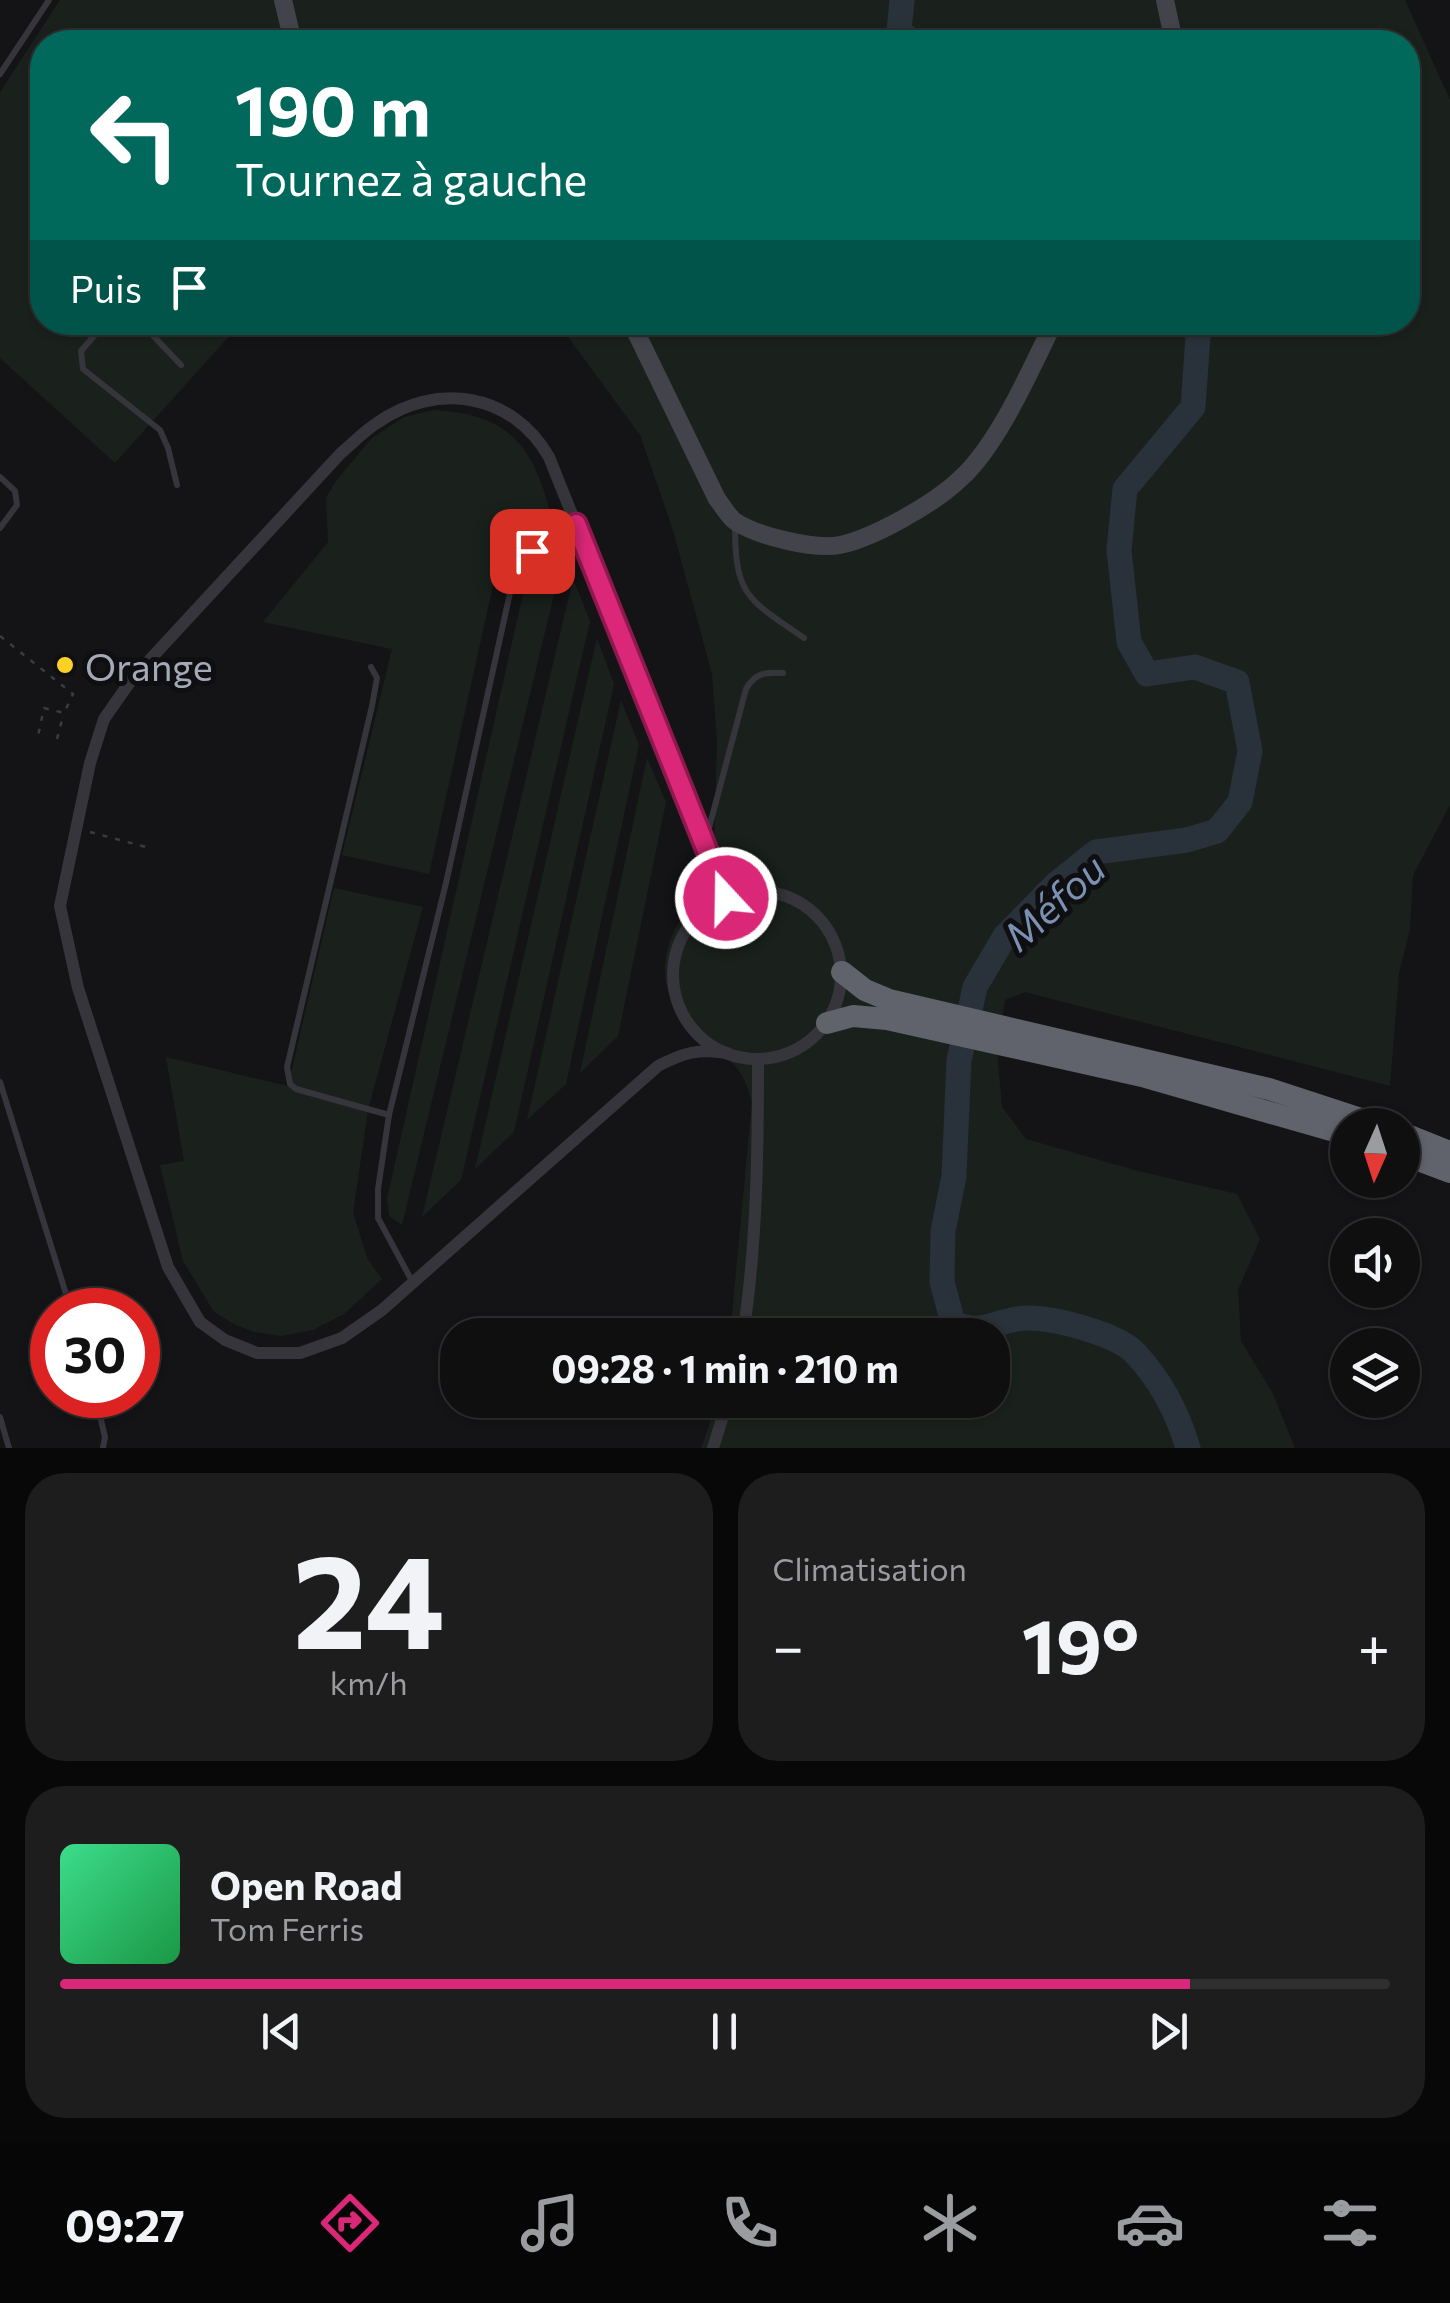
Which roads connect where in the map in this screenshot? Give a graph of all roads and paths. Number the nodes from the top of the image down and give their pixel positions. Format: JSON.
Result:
{"nodes":[{"id":1,"x":49,"y":0,"type":"edge"},
{"id":2,"x":283,"y":0,"type":"edge"},
{"id":3,"x":1165,"y":0,"type":"edge"},
{"id":4,"x":290,"y":30,"type":"edge"},
{"id":5,"x":1171,"y":30,"type":"edge"},
{"id":6,"x":0,"y":74,"type":"edge"},
{"id":7,"x":95,"y":335,"type":"edge"},
{"id":8,"x":153,"y":335,"type":"edge"},
{"id":9,"x":637,"y":335,"type":"edge"},
{"id":10,"x":1047,"y":335,"type":"edge"},
{"id":11,"x":182,"y":365,"type":"dead end"},
{"id":12,"x":0,"y":478,"type":"edge"},
{"id":13,"x":177,"y":485,"type":"dead end"},
{"id":14,"x":734,"y":522,"type":"junction"},
{"id":15,"x":576,"y":524,"type":"junction"},
{"id":16,"x":0,"y":528,"type":"edge"},
{"id":17,"x":0,"y":636,"type":"edge"},
{"id":18,"x":804,"y":638,"type":"dead end"},
{"id":19,"x":370,"y":667,"type":"dead end"},
{"id":20,"x":783,"y":673,"type":"dead end"},
{"id":21,"x":64,"y":713,"type":"junction"},
{"id":22,"x":38,"y":736,"type":"dead end"},
{"id":23,"x":57,"y":738,"type":"dead end"},
{"id":24,"x":74,"y":827,"type":"junction"},
{"id":25,"x":705,"y":844,"type":"junction"},
{"id":26,"x":146,"y":847,"type":"dead end"},
{"id":27,"x":726,"y":898,"type":"junction"},
{"id":28,"x":842,"y":972,"type":"junction"},
{"id":29,"x":888,"y":1010,"type":"junction"},
{"id":30,"x":827,"y":1023,"type":"junction"},
{"id":31,"x":1058,"y":1048,"type":"junction"},
{"id":32,"x":727,"y":1053,"type":"junction"},
{"id":33,"x":758,"y":1059,"type":"junction"},
{"id":34,"x":0,"y":1082,"type":"edge"},
{"id":35,"x":1330,"y":1109,"type":"edge"},
{"id":36,"x":389,"y":1115,"type":"junction"},
{"id":37,"x":1330,"y":1130,"type":"edge"},
{"id":38,"x":1420,"y":1140,"type":"edge"},
{"id":39,"x":1450,"y":1152,"type":"edge"},
{"id":40,"x":1420,"y":1161,"type":"edge"},
{"id":41,"x":1450,"y":1172,"type":"edge"},
{"id":42,"x":413,"y":1283,"type":"junction"},
{"id":43,"x":64,"y":1288,"type":"edge"},
{"id":44,"x":746,"y":1318,"type":"edge"},
{"id":45,"x":0,"y":1417,"type":"edge"},
{"id":46,"x":100,"y":1418,"type":"edge"},
{"id":47,"x":722,"y":1418,"type":"edge"},
{"id":48,"x":9,"y":1448,"type":"edge"},
{"id":49,"x":103,"y":1448,"type":"edge"},
{"id":50,"x":713,"y":1448,"type":"edge"}],
"edges":[{"from":1,"to":6,"type":"lane"},
{"from":2,"to":4,"type":"main road"},
{"from":3,"to":5,"type":"main road"},
{"from":7,"to":13,"type":"lane"},
{"from":8,"to":11,"type":"lane"},
{"from":9,"to":14,"type":"main road"},
{"from":10,"to":14,"type":"main road"},
{"from":12,"to":16,"type":"lane"},
{"from":14,"to":18,"type":"lane"},
{"from":15,"to":24,"type":"street"},
{"from":15,"to":25,"type":"street"},
{"from":15,"to":36,"type":"lane"},
{"from":17,"to":21,"type":"path"},
{"from":19,"to":36,"type":"lane"},
{"from":20,"to":25,"type":"lane"},
{"from":21,"to":22,"type":"path"},
{"from":21,"to":23,"type":"path"},
{"from":24,"to":26,"type":"path"},
{"from":24,"to":42,"type":"street"},
{"from":25,"to":27,"type":"street"},
{"from":27,"to":28,"type":"street"},
{"from":27,"to":32,"type":"street"},
{"from":28,"to":29,"type":"highway"},
{"from":28,"to":30,"type":"street"},
{"from":29,"to":30,"type":"highway"},
{"from":29,"to":31,"type":"highway"},
{"from":30,"to":33,"type":"street"},
{"from":31,"to":35,"type":"highway"},
{"from":31,"to":37,"type":"highway"},
{"from":32,"to":33,"type":"street"},
{"from":32,"to":42,"type":"street"},
{"from":33,"to":44,"type":"street"},
{"from":34,"to":43,"type":"lane"},
{"from":36,"to":42,"type":"lane"},
{"from":38,"to":39,"type":"highway"},
{"from":40,"to":41,"type":"highway"},
{"from":45,"to":48,"type":"lane"},
{"from":46,"to":49,"type":"lane"},
{"from":47,"to":50,"type":"street"}]}
